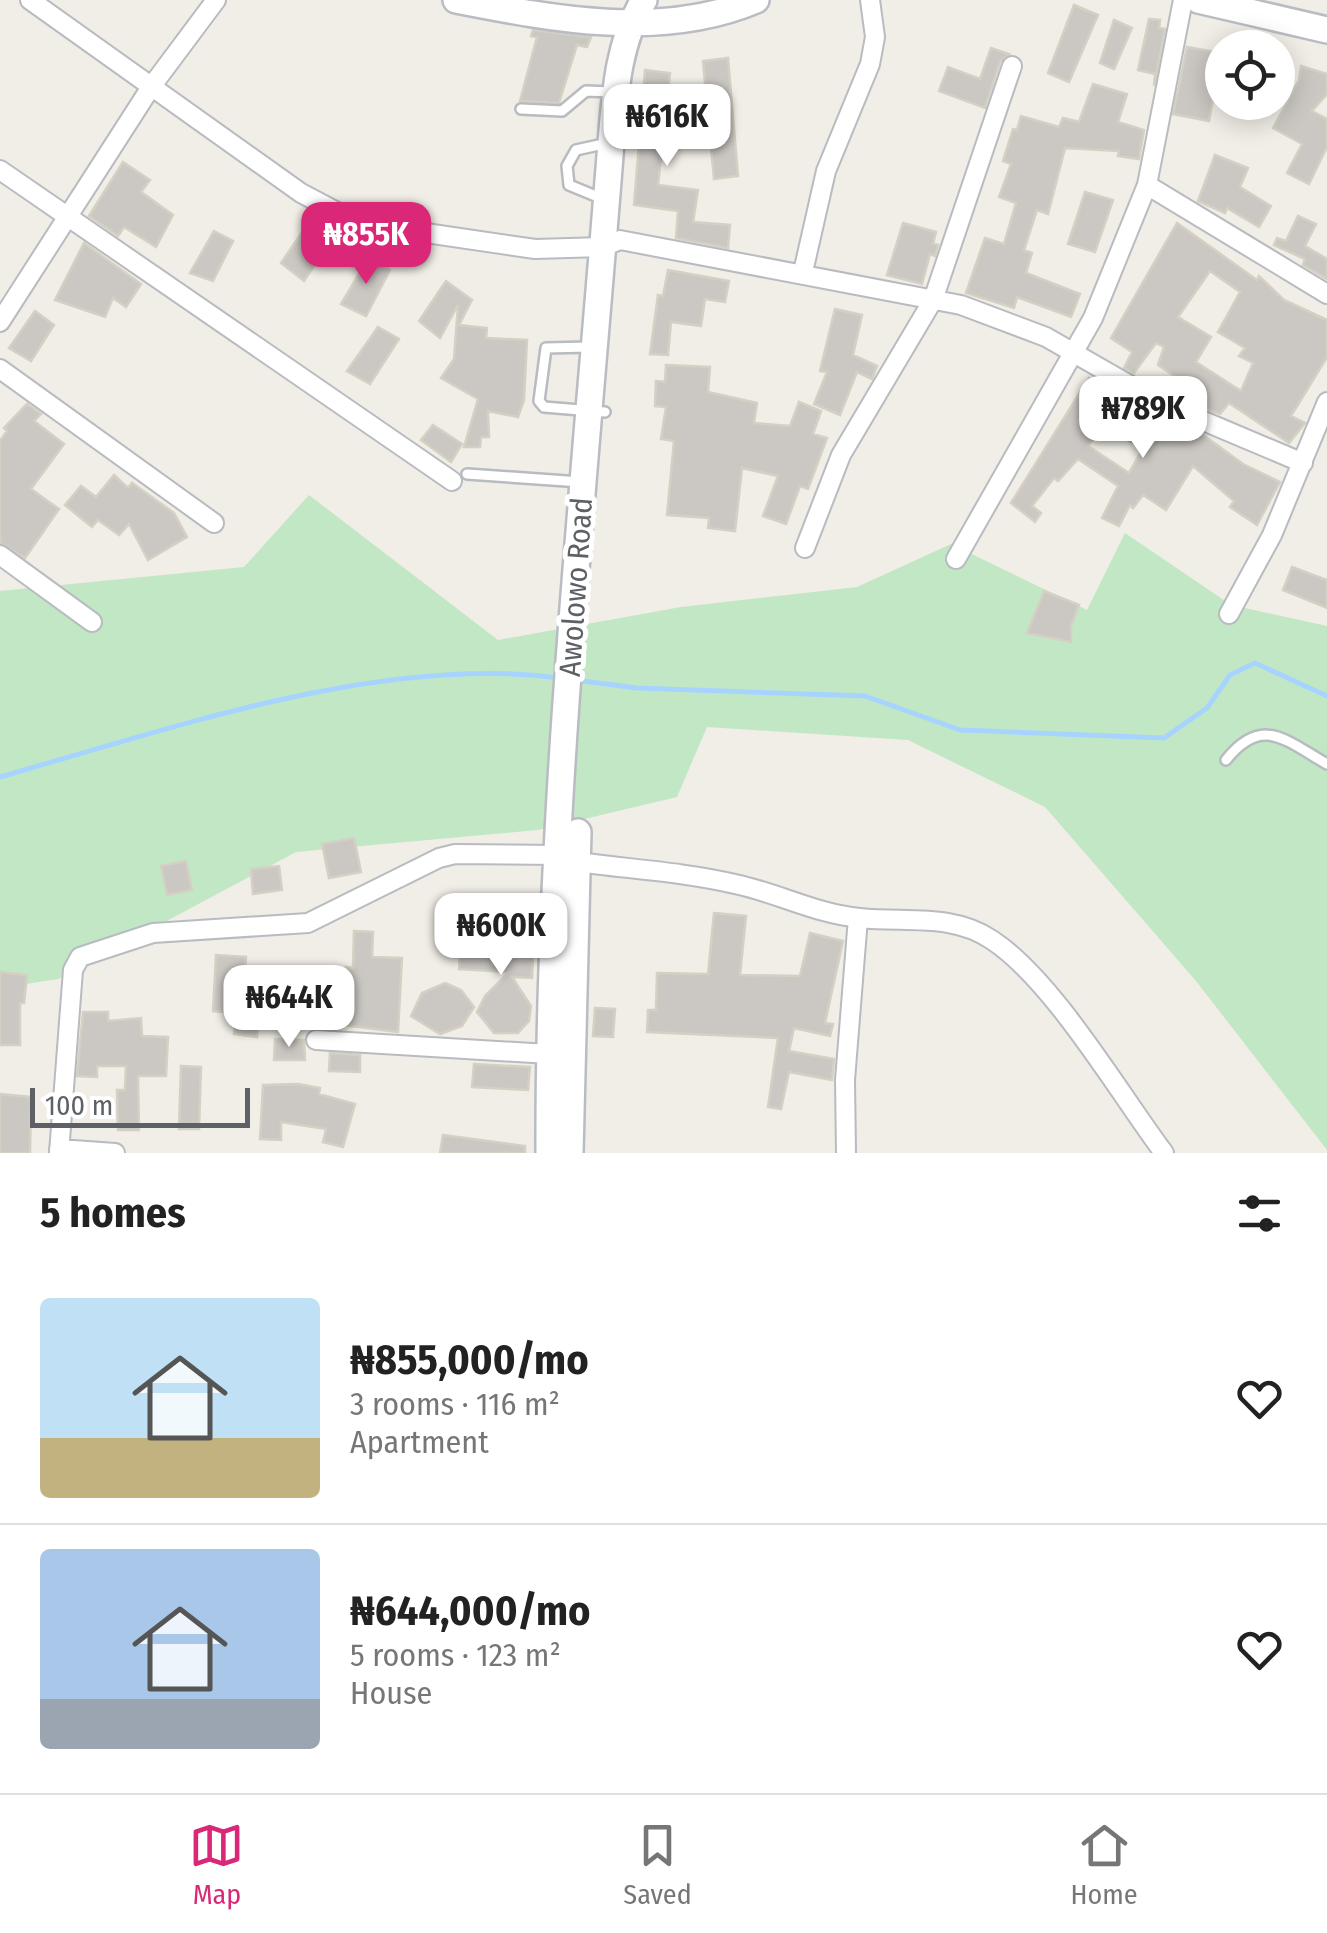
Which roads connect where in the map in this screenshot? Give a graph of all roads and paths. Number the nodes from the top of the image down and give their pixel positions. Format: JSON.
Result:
{"nodes":[{"id":1,"x":30,"y":0,"type":"edge"},
{"id":2,"x":216,"y":0,"type":"edge"},
{"id":3,"x":456,"y":0,"type":"edge"},
{"id":4,"x":870,"y":0,"type":"edge"},
{"id":5,"x":1183,"y":0,"type":"edge"},
{"id":6,"x":1198,"y":0,"type":"edge"},
{"id":7,"x":751,"y":1,"type":"edge"},
{"id":8,"x":641,"y":12,"type":"edge"},
{"id":9,"x":1327,"y":30,"type":"edge"},
{"id":10,"x":1012,"y":66,"type":"dead end"},
{"id":11,"x":150,"y":87,"type":"junction"},
{"id":12,"x":615,"y":92,"type":"junction"},
{"id":13,"x":520,"y":109,"type":"dead end"},
{"id":14,"x":611,"y":143,"type":"junction"},
{"id":15,"x":0,"y":170,"type":"edge"},
{"id":16,"x":1147,"y":185,"type":"junction"},
{"id":17,"x":606,"y":200,"type":"junction"},
{"id":18,"x":66,"y":214,"type":"junction"},
{"id":19,"x":611,"y":244,"type":"junction"},
{"id":20,"x":803,"y":272,"type":"junction"},
{"id":21,"x":1327,"y":294,"type":"edge"},
{"id":22,"x":933,"y":300,"type":"junction"},
{"id":23,"x":0,"y":322,"type":"edge"},
{"id":24,"x":595,"y":347,"type":"junction"},
{"id":25,"x":1073,"y":353,"type":"junction"},
{"id":26,"x":0,"y":369,"type":"edge"},
{"id":27,"x":1327,"y":402,"type":"edge"},
{"id":28,"x":597,"y":412,"type":"junction"},
{"id":29,"x":1303,"y":463,"type":"junction"},
{"id":30,"x":459,"y":477,"type":"joint"},
{"id":31,"x":584,"y":483,"type":"junction"},
{"id":32,"x":214,"y":523,"type":"dead end"},
{"id":33,"x":804,"y":548,"type":"dead end"},
{"id":34,"x":0,"y":554,"type":"edge"},
{"id":35,"x":956,"y":559,"type":"dead end"},
{"id":36,"x":1229,"y":614,"type":"dead end"},
{"id":37,"x":92,"y":622,"type":"dead end"},
{"id":38,"x":578,"y":651,"type":"junction"},
{"id":39,"x":1226,"y":760,"type":"dead end"},
{"id":40,"x":1327,"y":764,"type":"edge"},
{"id":41,"x":568,"y":859,"type":"junction"},
{"id":42,"x":858,"y":918,"type":"junction"},
{"id":43,"x":316,"y":1040,"type":"dead end"},
{"id":44,"x":549,"y":1054,"type":"junction"},
{"id":45,"x":59,"y":1151,"type":"edge"},
{"id":46,"x":115,"y":1153,"type":"edge"},
{"id":47,"x":549,"y":1153,"type":"edge"},
{"id":48,"x":570,"y":1153,"type":"edge"},
{"id":49,"x":846,"y":1153,"type":"edge"},
{"id":50,"x":1164,"y":1153,"type":"edge"}],
"edges":[{"from":1,"to":11,"type":"street"},
{"from":2,"to":11,"type":"street"},
{"from":3,"to":8,"type":"main road"},
{"from":4,"to":20,"type":"street"},
{"from":5,"to":16,"type":"street"},
{"from":6,"to":9,"type":"main road"},
{"from":7,"to":8,"type":"main road"},
{"from":8,"to":12,"type":"main road","name":"Awolowo Road"},
{"from":8,"to":19,"type":"main road","name":"Awolowo Road"},
{"from":10,"to":22,"type":"street"},
{"from":11,"to":18,"type":"street"},
{"from":11,"to":19,"type":"street"},
{"from":12,"to":13,"type":"lane"},
{"from":12,"to":14,"type":"main road","name":"Awolowo Road"},
{"from":14,"to":17,"type":"main road","name":"Awolowo Road"},
{"from":14,"to":17,"type":"lane"},
{"from":15,"to":18,"type":"street"},
{"from":16,"to":21,"type":"street"},
{"from":16,"to":25,"type":"street"},
{"from":17,"to":19,"type":"main road","name":"Awolowo Road"},
{"from":18,"to":23,"type":"street"},
{"from":18,"to":30,"type":"street"},
{"from":19,"to":20,"type":"street"},
{"from":19,"to":24,"type":"main road","name":"Awolowo Road"},
{"from":19,"to":28,"type":"main road","name":"Awolowo Road"},
{"from":20,"to":22,"type":"street"},
{"from":22,"to":25,"type":"street"},
{"from":22,"to":33,"type":"street"},
{"from":24,"to":28,"type":"main road","name":"Awolowo Road"},
{"from":24,"to":28,"type":"lane"},
{"from":25,"to":29,"type":"street"},
{"from":25,"to":35,"type":"street"},
{"from":26,"to":32,"type":"street"},
{"from":27,"to":29,"type":"street"},
{"from":28,"to":31,"type":"main road","name":"Awolowo Road"},
{"from":28,"to":38,"type":"main road","name":"Awolowo Road"},
{"from":29,"to":36,"type":"street"},
{"from":30,"to":31,"type":"lane"},
{"from":31,"to":38,"type":"main road","name":"Awolowo Road"},
{"from":34,"to":37,"type":"street"},
{"from":38,"to":41,"type":"main road","name":"Awolowo Road"},
{"from":39,"to":40,"type":"lane"},
{"from":41,"to":42,"type":"street"},
{"from":41,"to":44,"type":"main road","name":"Awolowo Road"},
{"from":41,"to":45,"type":"street"},
{"from":41,"to":48,"type":"main road","name":"Awolowo Road"},
{"from":42,"to":49,"type":"street"},
{"from":42,"to":50,"type":"street"},
{"from":43,"to":44,"type":"street"},
{"from":44,"to":47,"type":"main road","name":"Awolowo Road"},
{"from":45,"to":46,"type":"street"}]}
